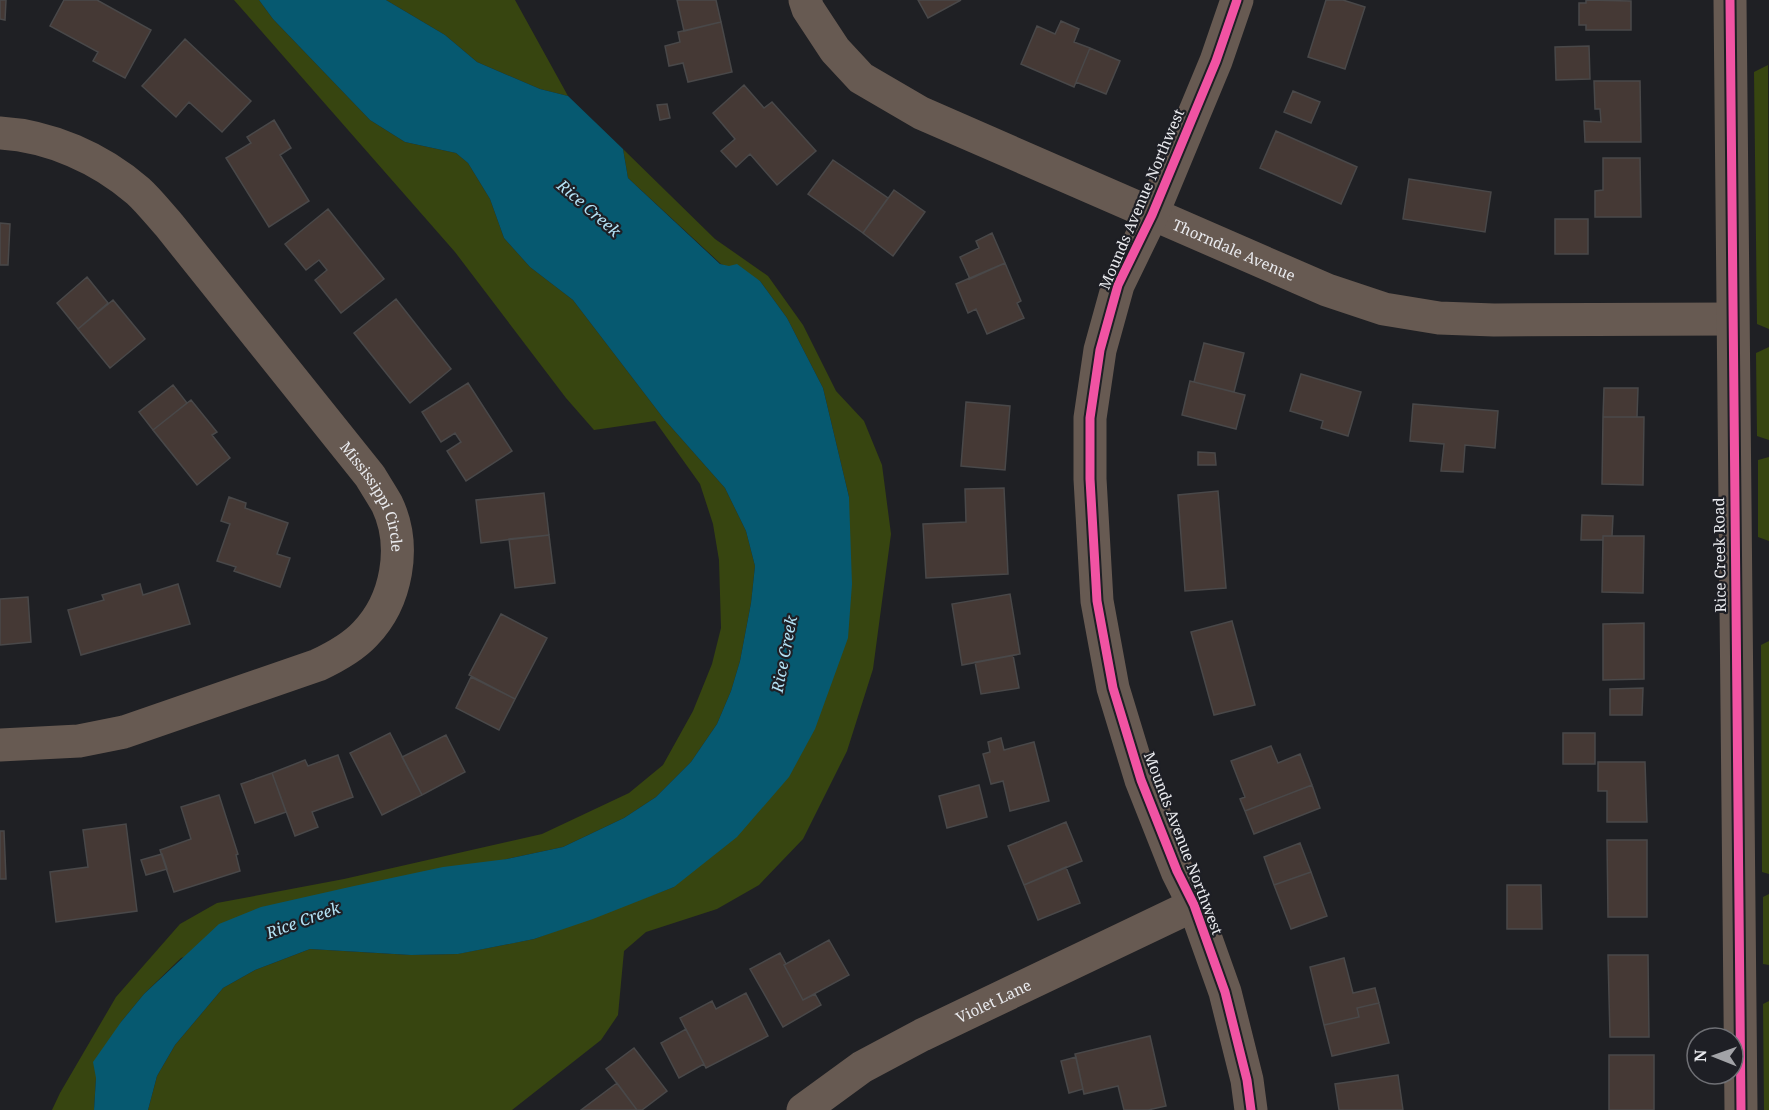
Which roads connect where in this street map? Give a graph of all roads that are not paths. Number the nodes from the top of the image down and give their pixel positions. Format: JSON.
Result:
{"nodes":[{"id":1,"x":804,"y":0,"type":"edge"},
{"id":2,"x":1237,"y":0,"type":"edge"},
{"id":3,"x":1730,"y":0,"type":"edge"},
{"id":4,"x":0,"y":133,"type":"edge"},
{"id":5,"x":1152,"y":215,"type":"junction"},
{"id":6,"x":1732,"y":320,"type":"junction"},
{"id":7,"x":0,"y":745,"type":"edge"},
{"id":8,"x":1194,"y":905,"type":"junction"},
{"id":9,"x":803,"y":1110,"type":"edge"},
{"id":10,"x":1251,"y":1110,"type":"edge"},
{"id":11,"x":1741,"y":1110,"type":"edge"}],
"edges":[{"from":1,"to":5,"type":"street","name":"Thorndale Avenue"},
{"from":2,"to":5,"type":"street","name":"Mounds Avenue Northwest"},
{"from":3,"to":6,"type":"street","name":"Rice Creek Road"},
{"from":4,"to":7,"type":"street","name":"Mississippi Circle"},
{"from":5,"to":6,"type":"street","name":"Thorndale Avenue"},
{"from":5,"to":8,"type":"street","name":"Mounds Avenue Northwest"},
{"from":6,"to":11,"type":"street","name":"Rice Creek Road"},
{"from":8,"to":9,"type":"street","name":"Violet Lane"},
{"from":8,"to":10,"type":"street","name":"Mounds Avenue Northwest"}]}
